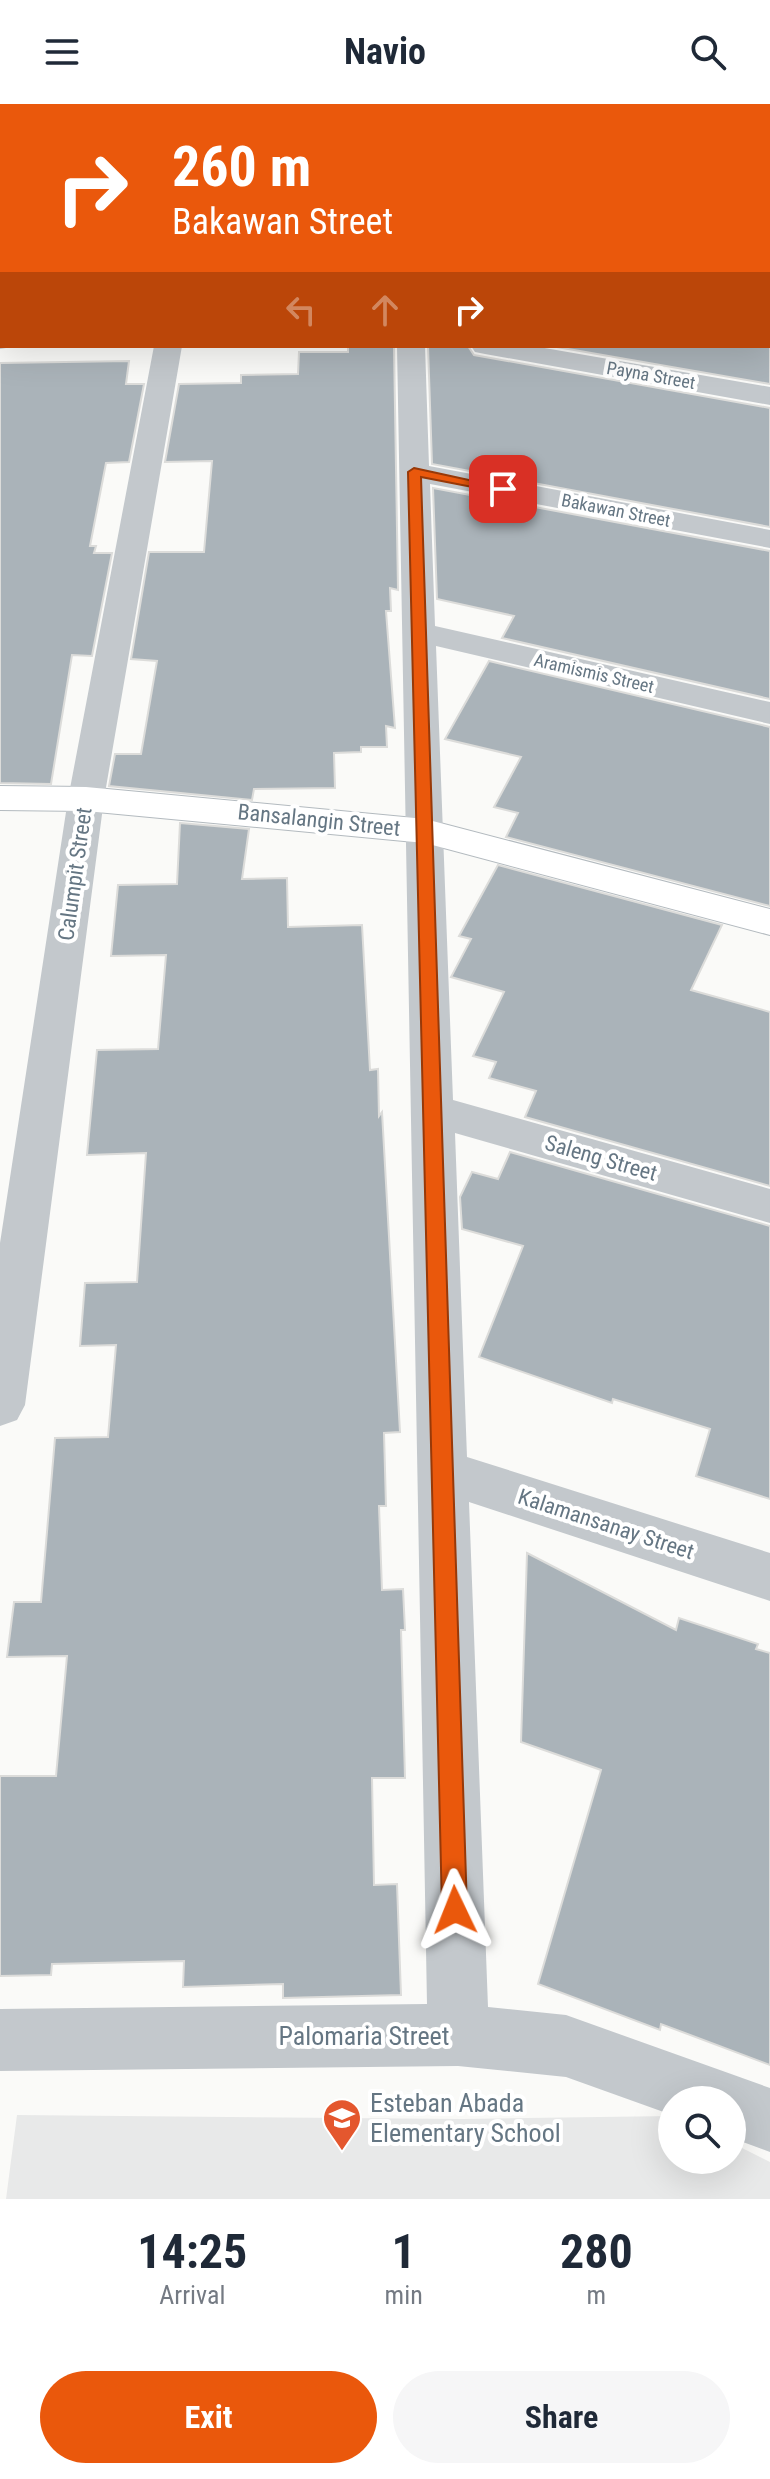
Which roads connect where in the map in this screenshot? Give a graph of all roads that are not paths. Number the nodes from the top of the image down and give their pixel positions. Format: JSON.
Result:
{"nodes":[{"id":1,"x":168,"y":348,"type":"edge"},
{"id":2,"x":411,"y":348,"type":"edge"},
{"id":3,"x":496,"y":348,"type":"edge"},
{"id":4,"x":770,"y":396,"type":"edge"},
{"id":5,"x":414,"y":472,"type":"junction"},
{"id":6,"x":770,"y":539,"type":"edge"},
{"id":7,"x":419,"y":632,"type":"junction"},
{"id":8,"x":770,"y":713,"type":"edge"},
{"id":9,"x":0,"y":798,"type":"edge"},
{"id":10,"x":86,"y":799,"type":"junction"},
{"id":11,"x":425,"y":831,"type":"junction"},
{"id":12,"x":770,"y":922,"type":"edge"},
{"id":13,"x":432,"y":1110,"type":"junction"},
{"id":14,"x":770,"y":1206,"type":"edge"},
{"id":15,"x":0,"y":1405,"type":"edge"},
{"id":16,"x":442,"y":1471,"type":"junction"},
{"id":17,"x":770,"y":1577,"type":"edge"},
{"id":18,"x":458,"y":2035,"type":"junction"},
{"id":19,"x":0,"y":2040,"type":"edge"},
{"id":20,"x":679,"y":2086,"type":"edge"},
{"id":21,"x":746,"y":2111,"type":"edge"},
{"id":22,"x":770,"y":2120,"type":"edge"}],
"edges":[{"from":1,"to":10,"type":"street","name":"Calumpit Street"},
{"from":2,"to":5,"type":"street"},
{"from":3,"to":4,"type":"street","name":"Payna Street"},
{"from":5,"to":6,"type":"street","name":"Bakawan Street"},
{"from":5,"to":7,"type":"street"},
{"from":7,"to":8,"type":"street","name":"Aramismis Street"},
{"from":7,"to":11,"type":"street"},
{"from":9,"to":10,"type":"street","name":"Bansalangin Street"},
{"from":10,"to":11,"type":"street","name":"Bansalangin Street"},
{"from":10,"to":15,"type":"street","name":"Calumpit Street"},
{"from":11,"to":12,"type":"street","name":"Bansalangin Street"},
{"from":11,"to":13,"type":"street"},
{"from":13,"to":14,"type":"street","name":"Saleng Street"},
{"from":13,"to":16,"type":"street"},
{"from":16,"to":17,"type":"street","name":"Kalamansanay Street"},
{"from":16,"to":18,"type":"street"},
{"from":18,"to":19,"type":"street","name":"Palomaria Street"},
{"from":18,"to":20,"type":"street","name":"Palomaria Street"},
{"from":21,"to":22,"type":"street"}]}
